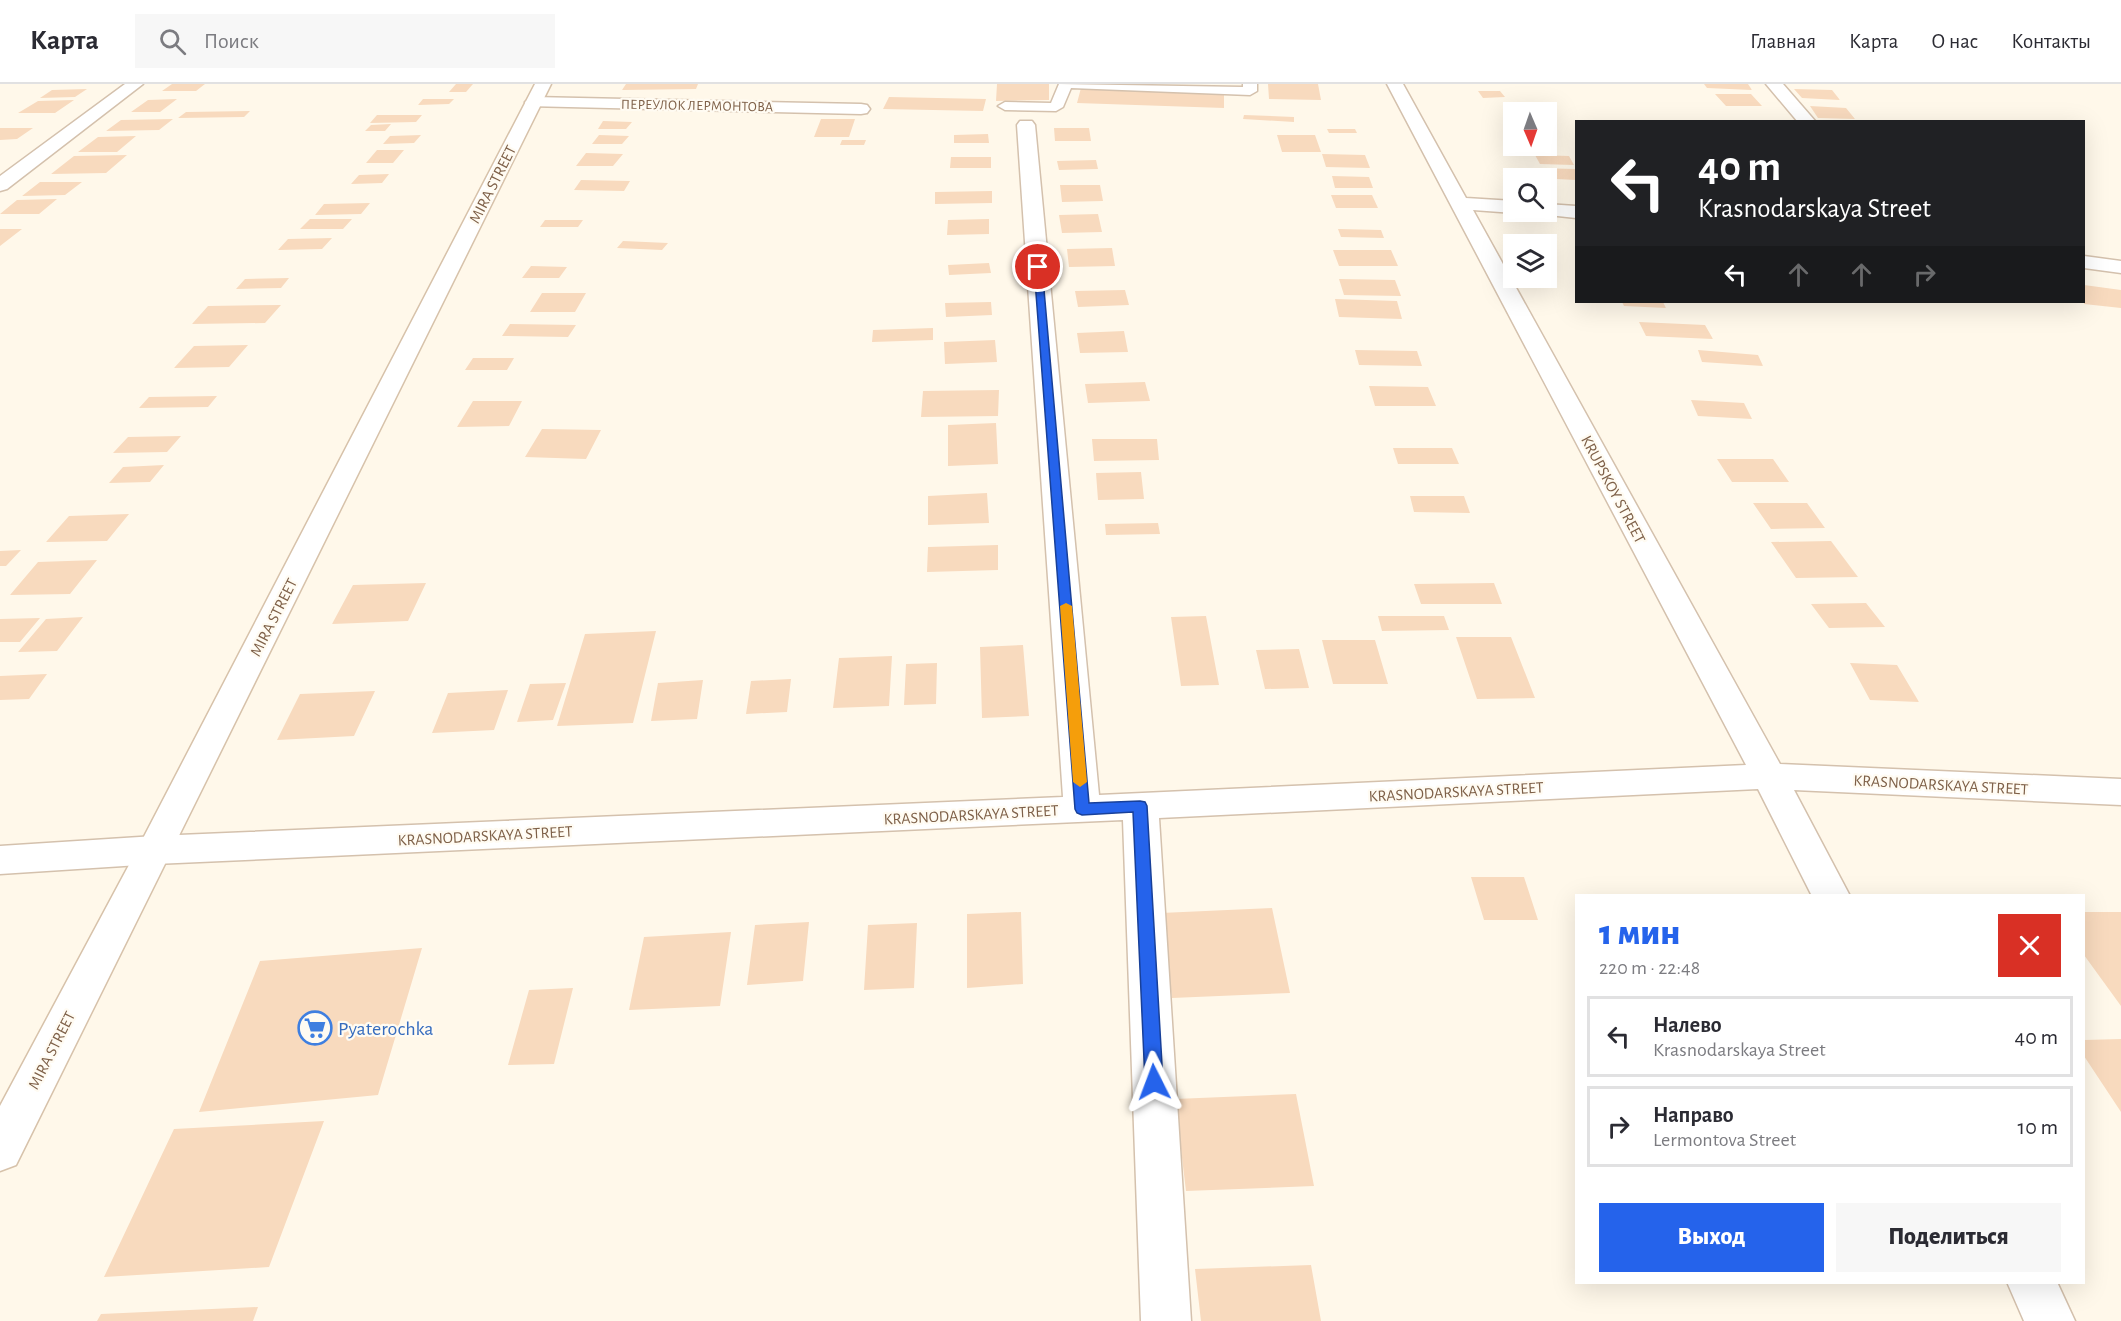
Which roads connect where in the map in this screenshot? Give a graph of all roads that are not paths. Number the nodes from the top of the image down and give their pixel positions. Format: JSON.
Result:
{"nodes":[{"id":1,"x":135,"y":84,"type":"edge"},
{"id":2,"x":1066,"y":84,"type":"edge"},
{"id":3,"x":1250,"y":84,"type":"edge"},
{"id":4,"x":1395,"y":84,"type":"edge"},
{"id":5,"x":1774,"y":84,"type":"edge"},
{"id":6,"x":538,"y":93,"type":"edge"},
{"id":7,"x":1005,"y":106,"type":"dead end"},
{"id":8,"x":861,"y":109,"type":"dead end"},
{"id":9,"x":1806,"y":120,"type":"edge"},
{"id":10,"x":1026,"y":125,"type":"dead end"},
{"id":11,"x":0,"y":185,"type":"edge"},
{"id":12,"x":1458,"y":203,"type":"junction"},
{"id":13,"x":1503,"y":206,"type":"edge"},
{"id":14,"x":1557,"y":211,"type":"edge"},
{"id":15,"x":1575,"y":212,"type":"edge"},
{"id":16,"x":2085,"y":262,"type":"edge"},
{"id":17,"x":2121,"y":267,"type":"edge"},
{"id":18,"x":1769,"y":776,"type":"junction"},
{"id":19,"x":2121,"y":792,"type":"edge"},
{"id":20,"x":1140,"y":806,"type":"junction"},
{"id":21,"x":1082,"y":809,"type":"junction"},
{"id":22,"x":155,"y":850,"type":"junction"},
{"id":23,"x":0,"y":860,"type":"edge"},
{"id":24,"x":1830,"y":894,"type":"edge"},
{"id":25,"x":0,"y":1150,"type":"edge"},
{"id":26,"x":2032,"y":1284,"type":"edge"},
{"id":27,"x":1166,"y":1321,"type":"edge"},
{"id":28,"x":2050,"y":1321,"type":"edge"}],
"edges":[{"from":1,"to":11,"type":"street"},
{"from":2,"to":3,"type":"lane"},
{"from":2,"to":7,"type":"lane"},
{"from":4,"to":12,"type":"street","name":"KRUPSKOY STREET"},
{"from":5,"to":9,"type":"street"},
{"from":6,"to":8,"type":"street","name":"ПЕРЕУЛОК ЛЕРМОНТОВА"},
{"from":6,"to":22,"type":"street","name":"MIRA STREET"},
{"from":10,"to":21,"type":"street"},
{"from":12,"to":13,"type":"street"},
{"from":12,"to":18,"type":"street","name":"KRUPSKOY STREET"},
{"from":14,"to":15,"type":"street"},
{"from":16,"to":17,"type":"street"},
{"from":18,"to":19,"type":"street","name":"KRASNODARSKAYA STREET"},
{"from":18,"to":20,"type":"street","name":"KRASNODARSKAYA STREET"},
{"from":18,"to":24,"type":"street","name":"KRUPSKOY STREET"},
{"from":20,"to":21,"type":"street","name":"KRASNODARSKAYA STREET"},
{"from":20,"to":27,"type":"street"},
{"from":21,"to":22,"type":"street","name":"KRASNODARSKAYA STREET"},
{"from":22,"to":23,"type":"street","name":"KRASNODARSKAYA STREET"},
{"from":22,"to":25,"type":"street","name":"MIRA STREET"},
{"from":26,"to":28,"type":"street"}]}
